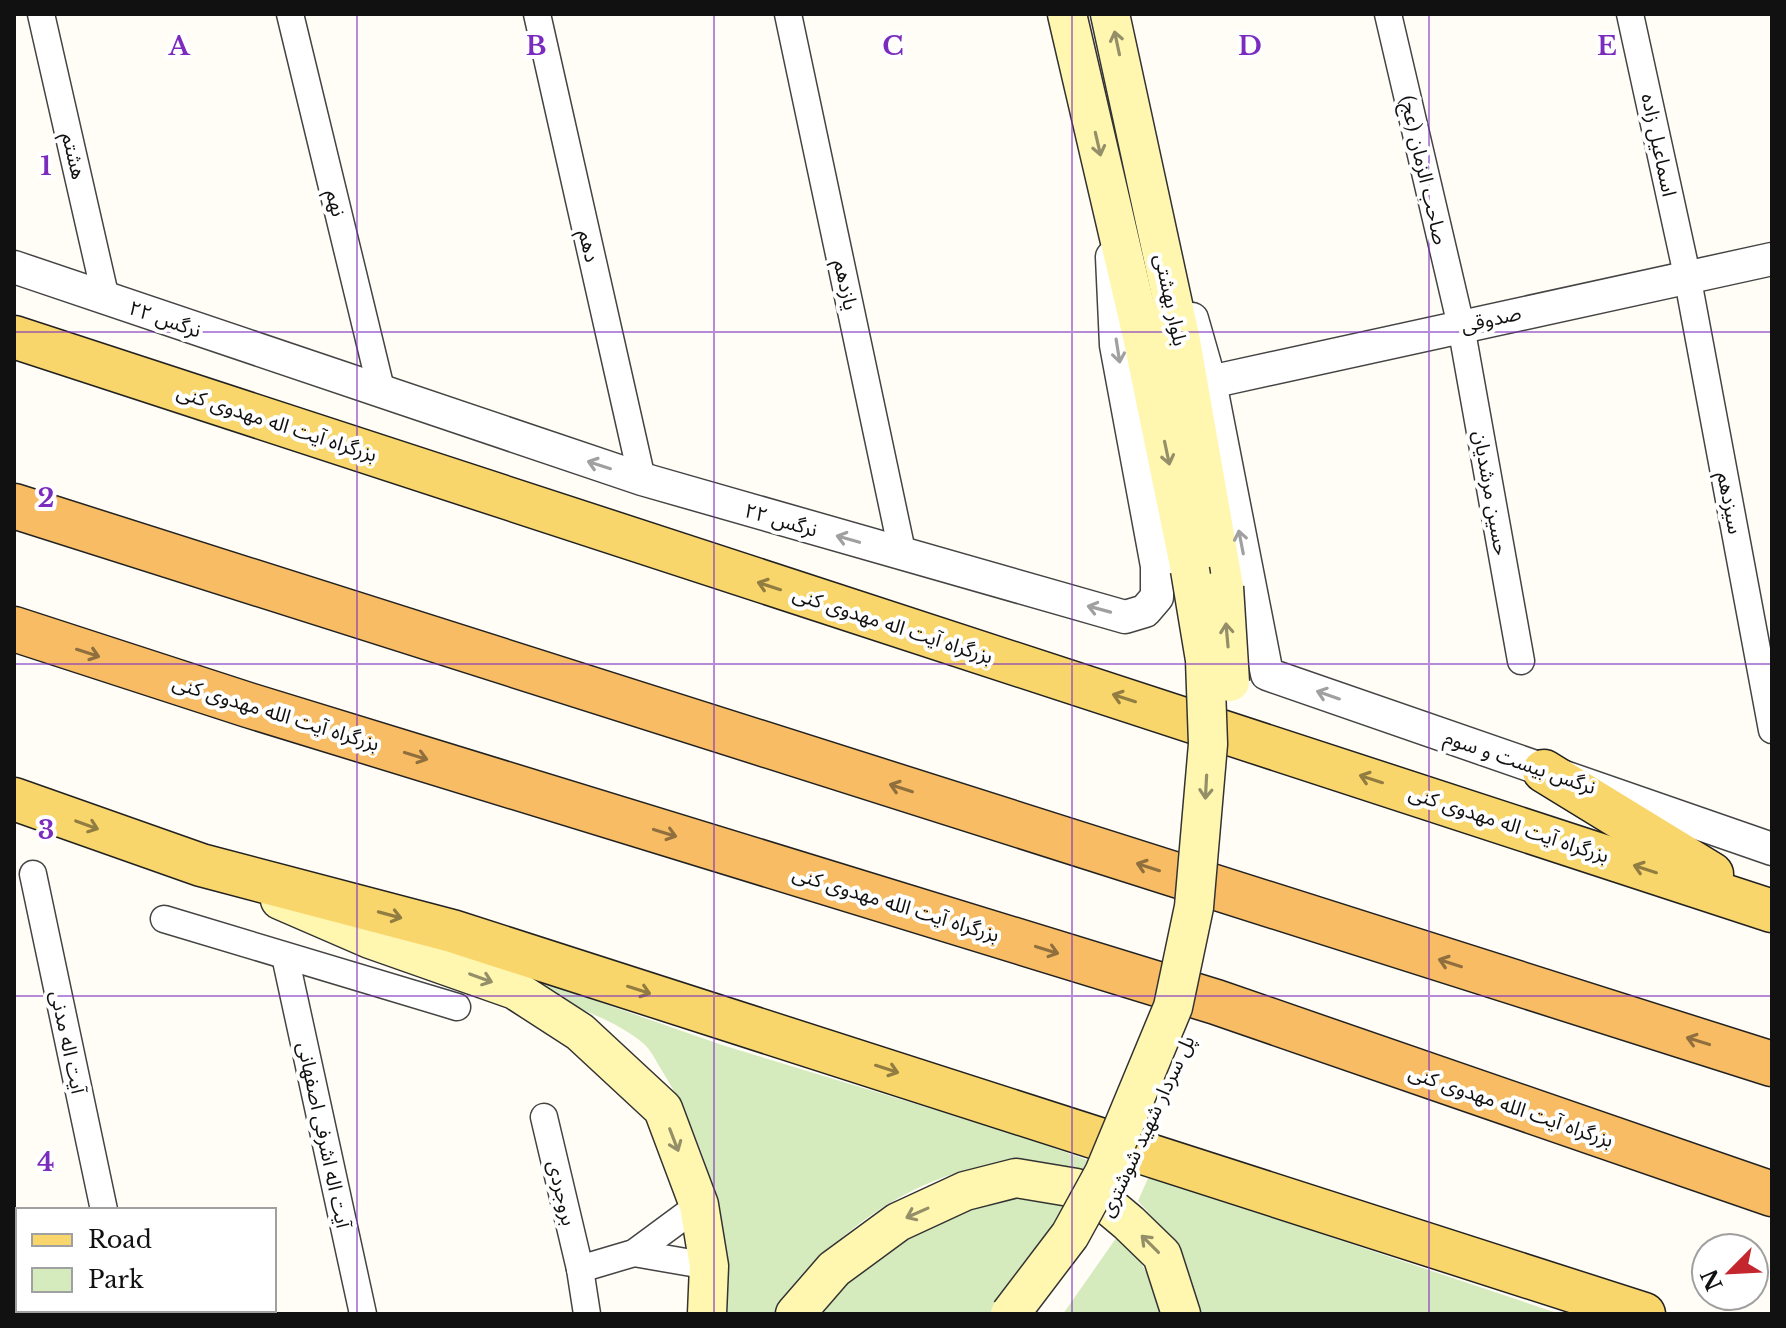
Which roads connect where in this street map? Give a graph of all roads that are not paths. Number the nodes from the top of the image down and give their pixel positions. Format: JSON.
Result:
{"nodes":[{"id":1,"x":41,"y":14,"type":"edge"},
{"id":2,"x":290,"y":14,"type":"edge"},
{"id":3,"x":537,"y":14,"type":"edge"},
{"id":4,"x":788,"y":14,"type":"edge"},
{"id":5,"x":1067,"y":14,"type":"edge"},
{"id":6,"x":1110,"y":14,"type":"edge"},
{"id":7,"x":1388,"y":14,"type":"edge"},
{"id":8,"x":1630,"y":14,"type":"edge"},
{"id":9,"x":1130,"y":108,"type":"junction"},
{"id":10,"x":1109,"y":190,"type":"junction"},
{"id":11,"x":1772,"y":259,"type":"edge"},
{"id":12,"x":14,"y":267,"type":"edge"},
{"id":13,"x":1687,"y":275,"type":"junction"},
{"id":14,"x":106,"y":299,"type":"junction"},
{"id":15,"x":1461,"y":326,"type":"junction"},
{"id":16,"x":14,"y":337,"type":"edge"},
{"id":17,"x":1210,"y":382,"type":"junction"},
{"id":18,"x":382,"y":393,"type":"junction"},
{"id":19,"x":642,"y":479,"type":"junction"},
{"id":20,"x":14,"y":506,"type":"edge"},
{"id":21,"x":903,"y":556,"type":"junction"},
{"id":22,"x":1190,"y":570,"type":"joint"},
{"id":23,"x":1224,"y":587,"type":"joint"},
{"id":24,"x":14,"y":629,"type":"edge"},
{"id":25,"x":1521,"y":661,"type":"dead end"},
{"id":26,"x":1772,"y":730,"type":"edge"},
{"id":27,"x":1544,"y":771,"type":"junction"},
{"id":28,"x":14,"y":799,"type":"edge"},
{"id":29,"x":1772,"y":849,"type":"edge"},
{"id":30,"x":201,"y":865,"type":"junction"},
{"id":31,"x":33,"y":874,"type":"dead end"},
{"id":32,"x":1769,"y":910,"type":"edge"},
{"id":33,"x":164,"y":919,"type":"dead end"},
{"id":34,"x":285,"y":956,"type":"junction"},
{"id":35,"x":457,"y":1007,"type":"dead end"},
{"id":36,"x":1772,"y":1064,"type":"edge"},
{"id":37,"x":544,"y":1117,"type":"dead end"},
{"id":38,"x":1772,"y":1194,"type":"edge"},
{"id":39,"x":699,"y":1205,"type":"junction"},
{"id":40,"x":104,"y":1208,"type":"edge"},
{"id":41,"x":634,"y":1253,"type":"junction"},
{"id":42,"x":709,"y":1266,"type":"junction"},
{"id":43,"x":580,"y":1269,"type":"junction"},
{"id":44,"x":363,"y":1314,"type":"edge"},
{"id":45,"x":587,"y":1314,"type":"edge"},
{"id":46,"x":707,"y":1314,"type":"edge"},
{"id":47,"x":795,"y":1314,"type":"edge"},
{"id":48,"x":1010,"y":1314,"type":"edge"},
{"id":49,"x":1041,"y":1314,"type":"edge"},
{"id":50,"x":1181,"y":1314,"type":"edge"},
{"id":51,"x":1644,"y":1314,"type":"edge"}],
"edges":[{"from":1,"to":14,"type":"street","name":"هشتم"},
{"from":2,"to":18,"type":"street","name":"نهم"},
{"from":3,"to":19,"type":"street","name":"دهم"},
{"from":4,"to":21,"type":"street","name":"یازدهم"},
{"from":5,"to":10,"type":"main road","name":"بلوار بهشتی","one_way":true},
{"from":9,"to":6,"type":"main road","name":"بلوار بهشتی","one_way":true},
{"from":7,"to":15,"type":"street","name":"صاحب الزمان (عج)"},
{"from":8,"to":13,"type":"street","name":"اسماعیل زاده"},
{"from":9,"to":17,"type":"street"},
{"from":9,"to":23,"type":"main road","name":"بلوار بهشتی"},
{"from":10,"to":21,"type":"street","name":"نرگس ۲۲","one_way":true},
{"from":10,"to":22,"type":"main road","name":"بلوار بهشتی","one_way":true},
{"from":11,"to":13,"type":"street","name":"صدوقی"},
{"from":12,"to":14,"type":"street","name":"نرگس ۲۲"},
{"from":13,"to":15,"type":"street","name":"صدوقی"},
{"from":13,"to":26,"type":"street","name":"سیزدهم"},
{"from":14,"to":18,"type":"street","name":"نرگس ۲۲"},
{"from":15,"to":17,"type":"street","name":"صدوقی"},
{"from":15,"to":25,"type":"street","name":"حسین مرشدیان"},
{"from":32,"to":16,"type":"main road","name":"بزرگراه آیت اله مهدوی کنی","one_way":true},
{"from":27,"to":17,"type":"street","name":"نرگس بیست و سوم","one_way":true},
{"from":19,"to":18,"type":"street","name":"نرگس ۲۲","one_way":true},
{"from":21,"to":19,"type":"street","name":"نرگس ۲۲","one_way":true},
{"from":36,"to":20,"type":"highway","one_way":true},
{"from":22,"to":48,"type":"main road","name":"پل سردار شهید شوشتری","one_way":true,"bridge":true},
{"from":49,"to":23,"type":"main road","name":"پل سردار شهید شوشتری","one_way":true,"bridge":true},
{"from":24,"to":38,"type":"highway","name":"بزرگراه آیت الله مهدوی کنی","one_way":true},
{"from":27,"to":29,"type":"street","name":"نرگس بیست و سوم"},
{"from":27,"to":32,"type":"main road"},
{"from":28,"to":30,"type":"main road","one_way":true},
{"from":30,"to":39,"type":"main road","one_way":true},
{"from":30,"to":51,"type":"main road","one_way":true},
{"from":31,"to":40,"type":"street","name":"آیت اله مدنی"},
{"from":33,"to":34,"type":"street"},
{"from":34,"to":35,"type":"street"},
{"from":34,"to":44,"type":"street","name":"آیت اله اشرفی اصفهانی"},
{"from":37,"to":43,"type":"street","name":"بروجردی"},
{"from":39,"to":41,"type":"street"},
{"from":39,"to":42,"type":"main road"},
{"from":41,"to":42,"type":"street"},
{"from":41,"to":43,"type":"street"},
{"from":42,"to":46,"type":"main road"},
{"from":43,"to":45,"type":"street","name":"بروجردی"},
{"from":50,"to":47,"type":"main road","one_way":true}]}
